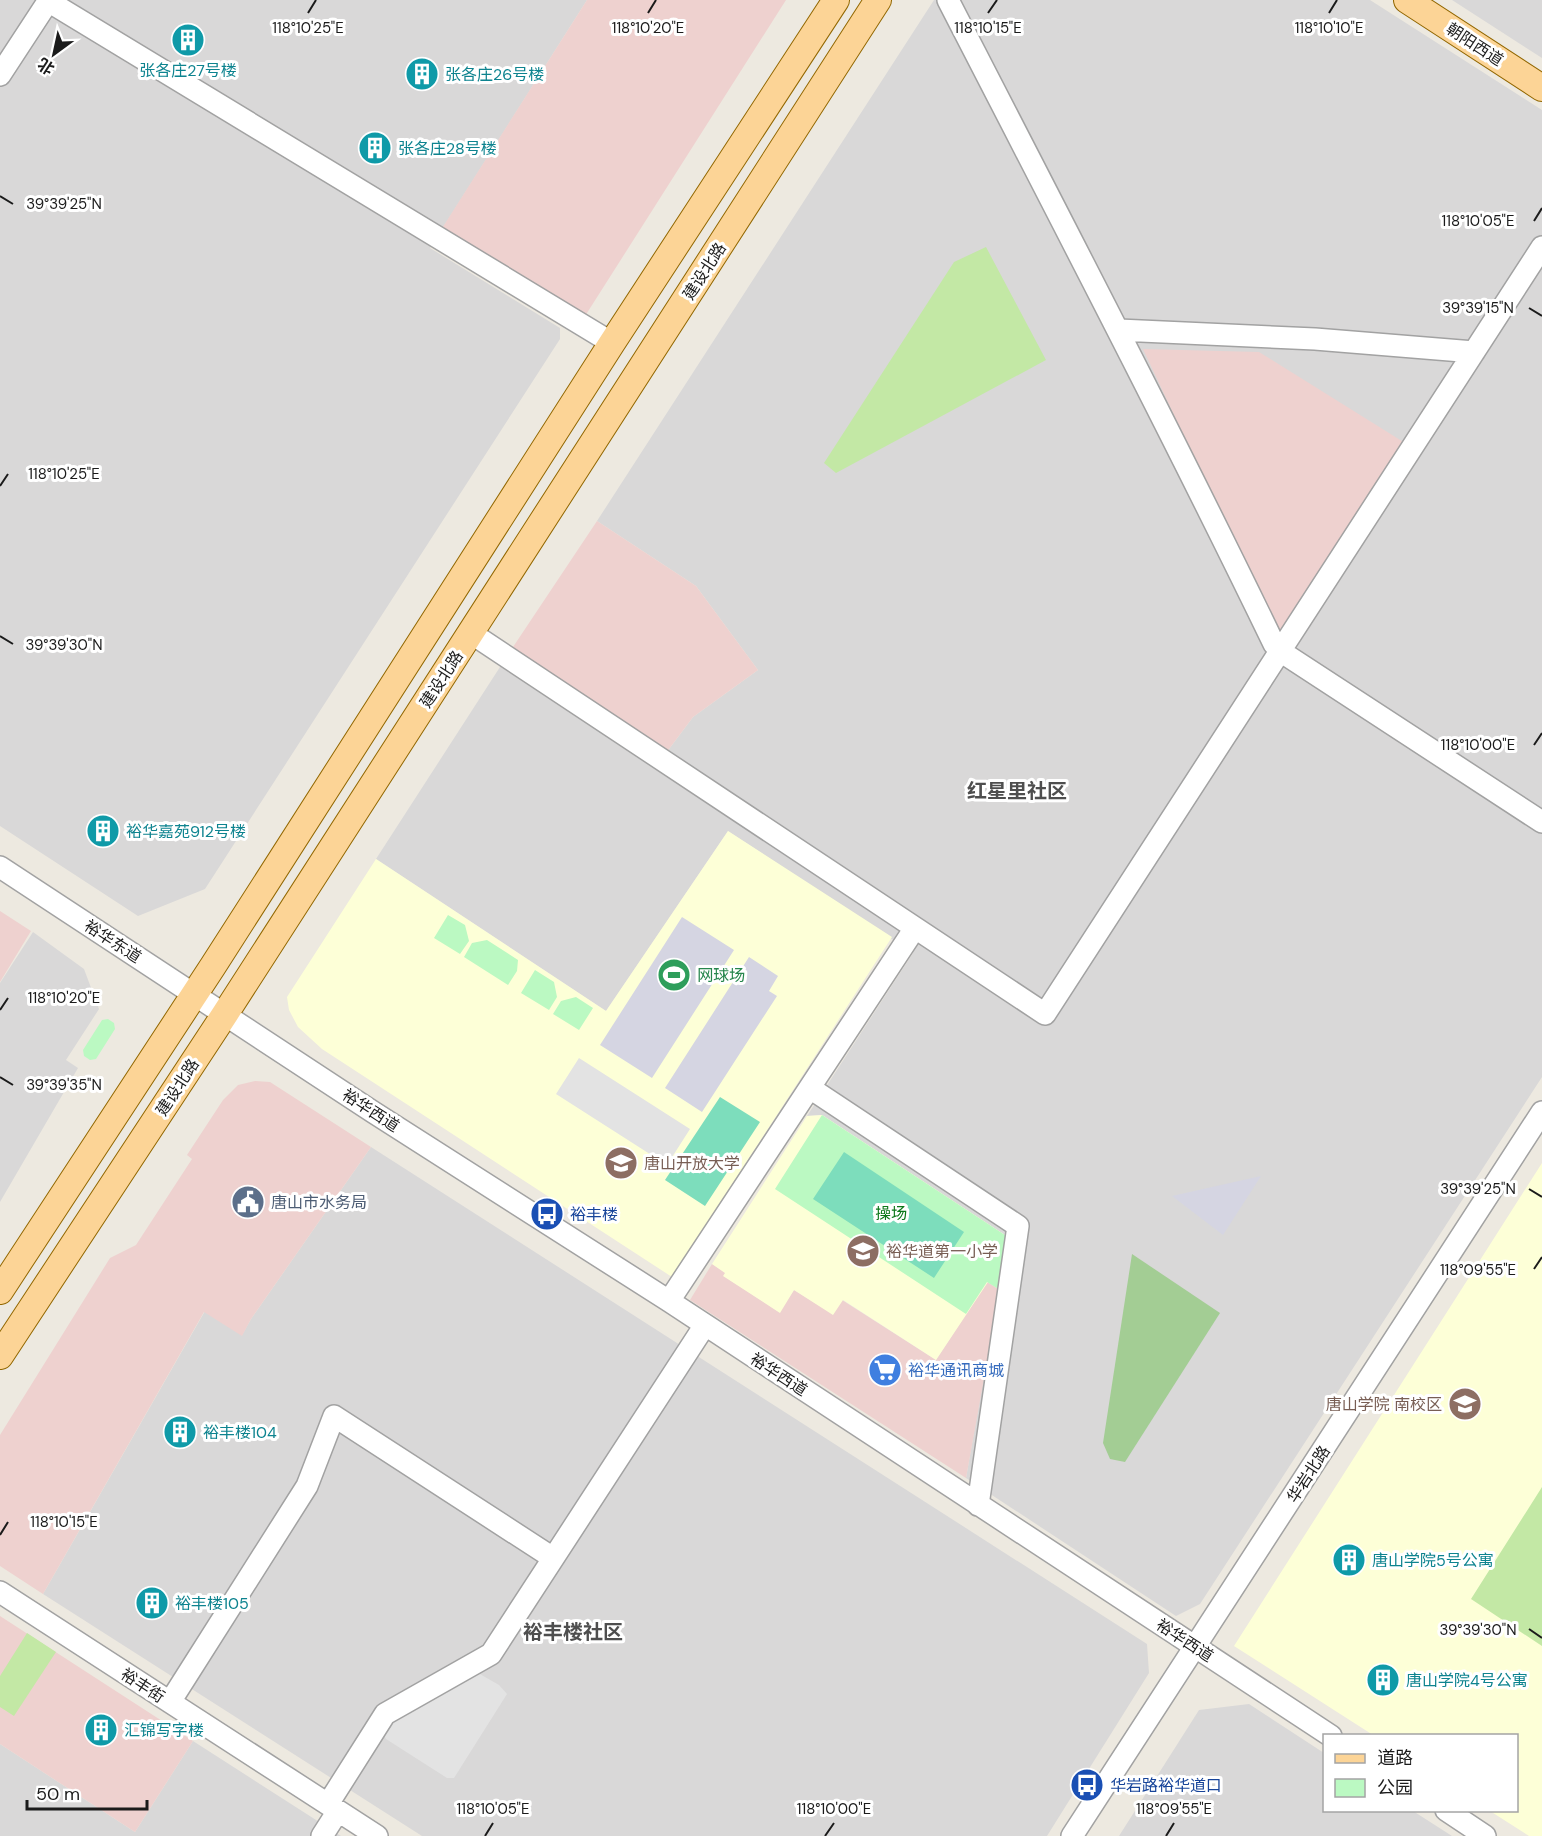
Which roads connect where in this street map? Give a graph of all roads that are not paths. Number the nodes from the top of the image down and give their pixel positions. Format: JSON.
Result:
{"nodes":[{"id":1,"x":836,"y":0,"type":"edge"},
{"id":2,"x":878,"y":0,"type":"edge"},
{"id":3,"x":948,"y":0,"type":"edge"},
{"id":4,"x":1407,"y":0,"type":"edge"},
{"id":5,"x":48,"y":1,"type":"edge"},
{"id":6,"x":0,"y":75,"type":"edge"},
{"id":7,"x":1542,"y":88,"type":"edge"},
{"id":8,"x":1542,"y":247,"type":"edge"},
{"id":9,"x":1119,"y":330,"type":"junction"},
{"id":10,"x":612,"y":343,"type":"junction"},
{"id":11,"x":1474,"y":352,"type":"junction"},
{"id":12,"x":471,"y":633,"type":"junction"},
{"id":13,"x":1280,"y":651,"type":"junction"},
{"id":14,"x":1542,"y":822,"type":"edge"},
{"id":15,"x":0,"y":867,"type":"edge"},
{"id":16,"x":915,"y":927,"type":"junction"},
{"id":17,"x":194,"y":994,"type":"junction"},
{"id":18,"x":225,"y":1014,"type":"junction"},
{"id":19,"x":810,"y":1088,"type":"junction"},
{"id":20,"x":1542,"y":1112,"type":"edge"},
{"id":21,"x":0,"y":1291,"type":"edge"},
{"id":22,"x":669,"y":1301,"type":"junction"},
{"id":23,"x":705,"y":1325,"type":"junction"},
{"id":24,"x":0,"y":1356,"type":"edge"},
{"id":25,"x":978,"y":1505,"type":"junction"},
{"id":26,"x":553,"y":1558,"type":"junction"},
{"id":27,"x":0,"y":1592,"type":"edge"},
{"id":28,"x":1195,"y":1646,"type":"junction"},
{"id":29,"x":170,"y":1702,"type":"junction"},
{"id":30,"x":1328,"y":1734,"type":"edge"},
{"id":31,"x":333,"y":1808,"type":"junction"},
{"id":32,"x":1449,"y":1812,"type":"edge"},
{"id":33,"x":322,"y":1836,"type":"edge"},
{"id":34,"x":377,"y":1836,"type":"edge"},
{"id":35,"x":1072,"y":1836,"type":"edge"},
{"id":36,"x":1485,"y":1836,"type":"edge"}],
"edges":[{"from":1,"to":10,"type":"main road"},
{"from":2,"to":12,"type":"main road","name":"建设北路"},
{"from":3,"to":9,"type":"street"},
{"from":4,"to":7,"type":"main road","name":"朝阳西道"},
{"from":5,"to":6,"type":"street"},
{"from":5,"to":10,"type":"street"},
{"from":8,"to":11,"type":"street"},
{"from":9,"to":11,"type":"street"},
{"from":9,"to":13,"type":"street"},
{"from":10,"to":17,"type":"main road"},
{"from":11,"to":13,"type":"street"},
{"from":12,"to":16,"type":"street"},
{"from":12,"to":18,"type":"main road","name":"建设北路"},
{"from":13,"to":14,"type":"street"},
{"from":13,"to":16,"type":"street"},
{"from":15,"to":17,"type":"street","name":"裕华东道"},
{"from":16,"to":19,"type":"street"},
{"from":17,"to":18,"type":"street","name":"裕华东道"},
{"from":17,"to":21,"type":"main road"},
{"from":18,"to":22,"type":"street","name":"裕华西道"},
{"from":18,"to":24,"type":"main road","name":"建设北路"},
{"from":19,"to":22,"type":"street"},
{"from":19,"to":25,"type":"street"},
{"from":20,"to":28,"type":"street","name":"华岩北路"},
{"from":22,"to":23,"type":"street","name":"裕华西道"},
{"from":23,"to":25,"type":"street","name":"裕华西道"},
{"from":23,"to":26,"type":"street"},
{"from":25,"to":28,"type":"street","name":"裕华西道"},
{"from":26,"to":29,"type":"street"},
{"from":26,"to":31,"type":"street"},
{"from":27,"to":29,"type":"street","name":"裕丰街"},
{"from":28,"to":30,"type":"street","name":"裕华西道"},
{"from":28,"to":35,"type":"street","name":"华岩北路"},
{"from":29,"to":31,"type":"street","name":"裕丰街"},
{"from":31,"to":33,"type":"street"},
{"from":31,"to":34,"type":"street","name":"裕丰街"},
{"from":32,"to":36,"type":"street"}]}
